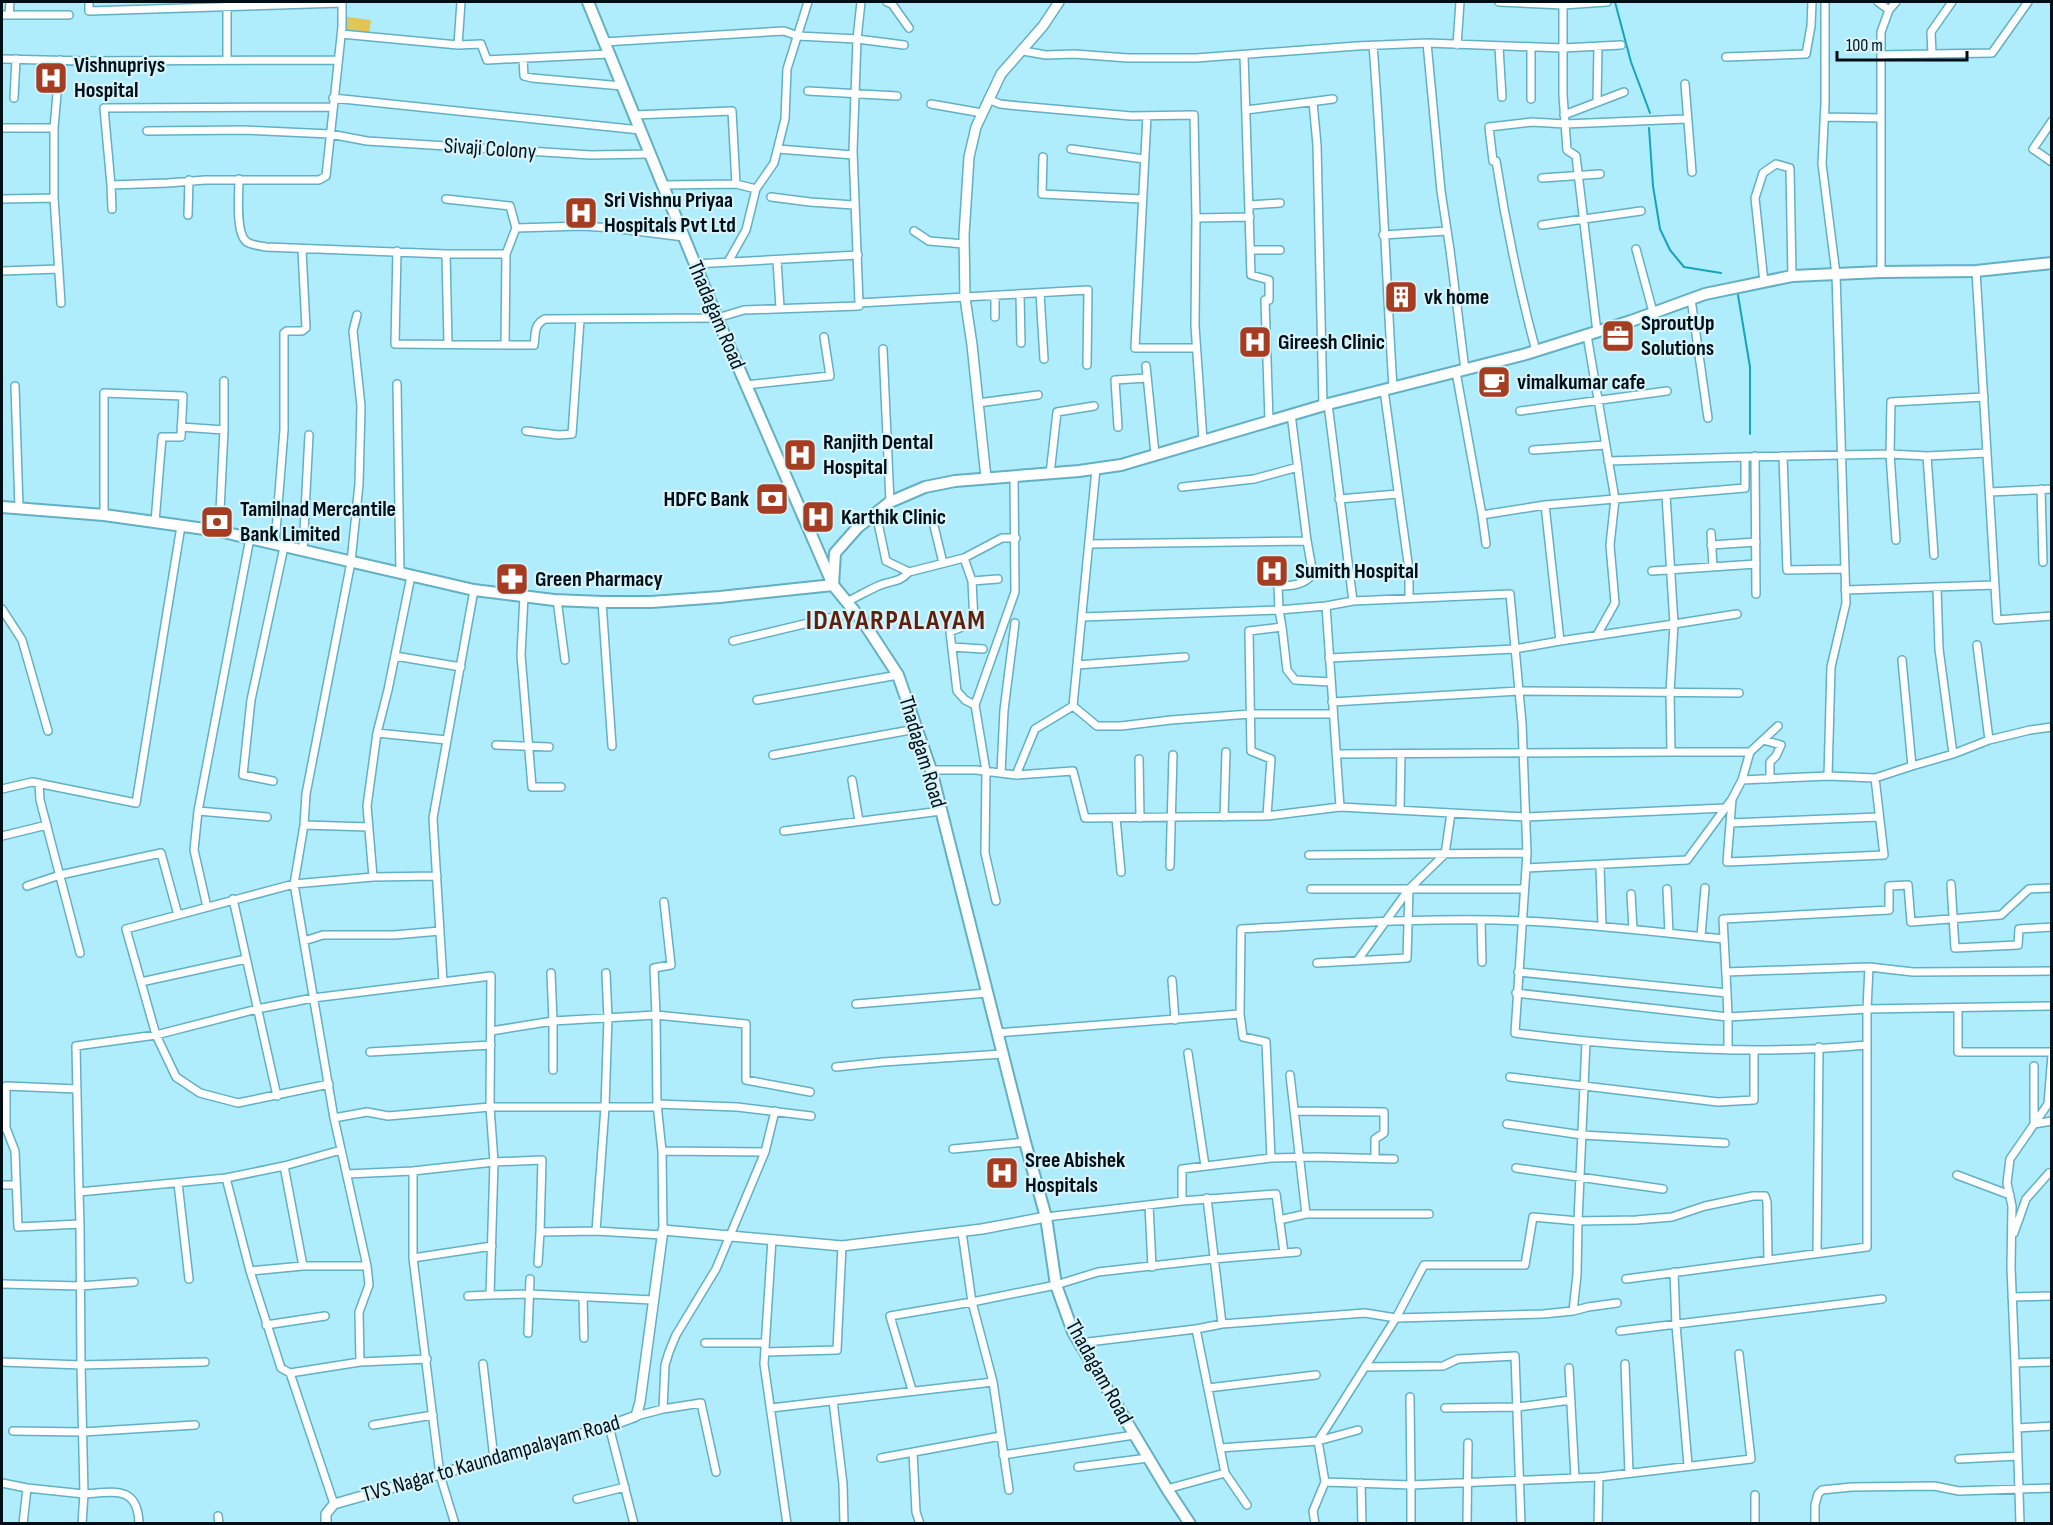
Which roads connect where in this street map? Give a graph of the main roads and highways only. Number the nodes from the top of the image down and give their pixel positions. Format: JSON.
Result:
{"nodes":[{"id":1,"x":588,"y":2,"type":"edge"},
{"id":2,"x":2050,"y":261,"type":"edge"},
{"id":3,"x":2,"y":507,"type":"edge"},
{"id":4,"x":833,"y":585,"type":"junction"},
{"id":5,"x":1190,"y":1524,"type":"edge"}],
"edges":[{"from":1,"to":4,"type":"main road","name":"Thadagam Road"},
{"from":2,"to":4,"type":"main road"},
{"from":3,"to":4,"type":"main road"},
{"from":4,"to":5,"type":"main road","name":"Thadagam Road"}]}
